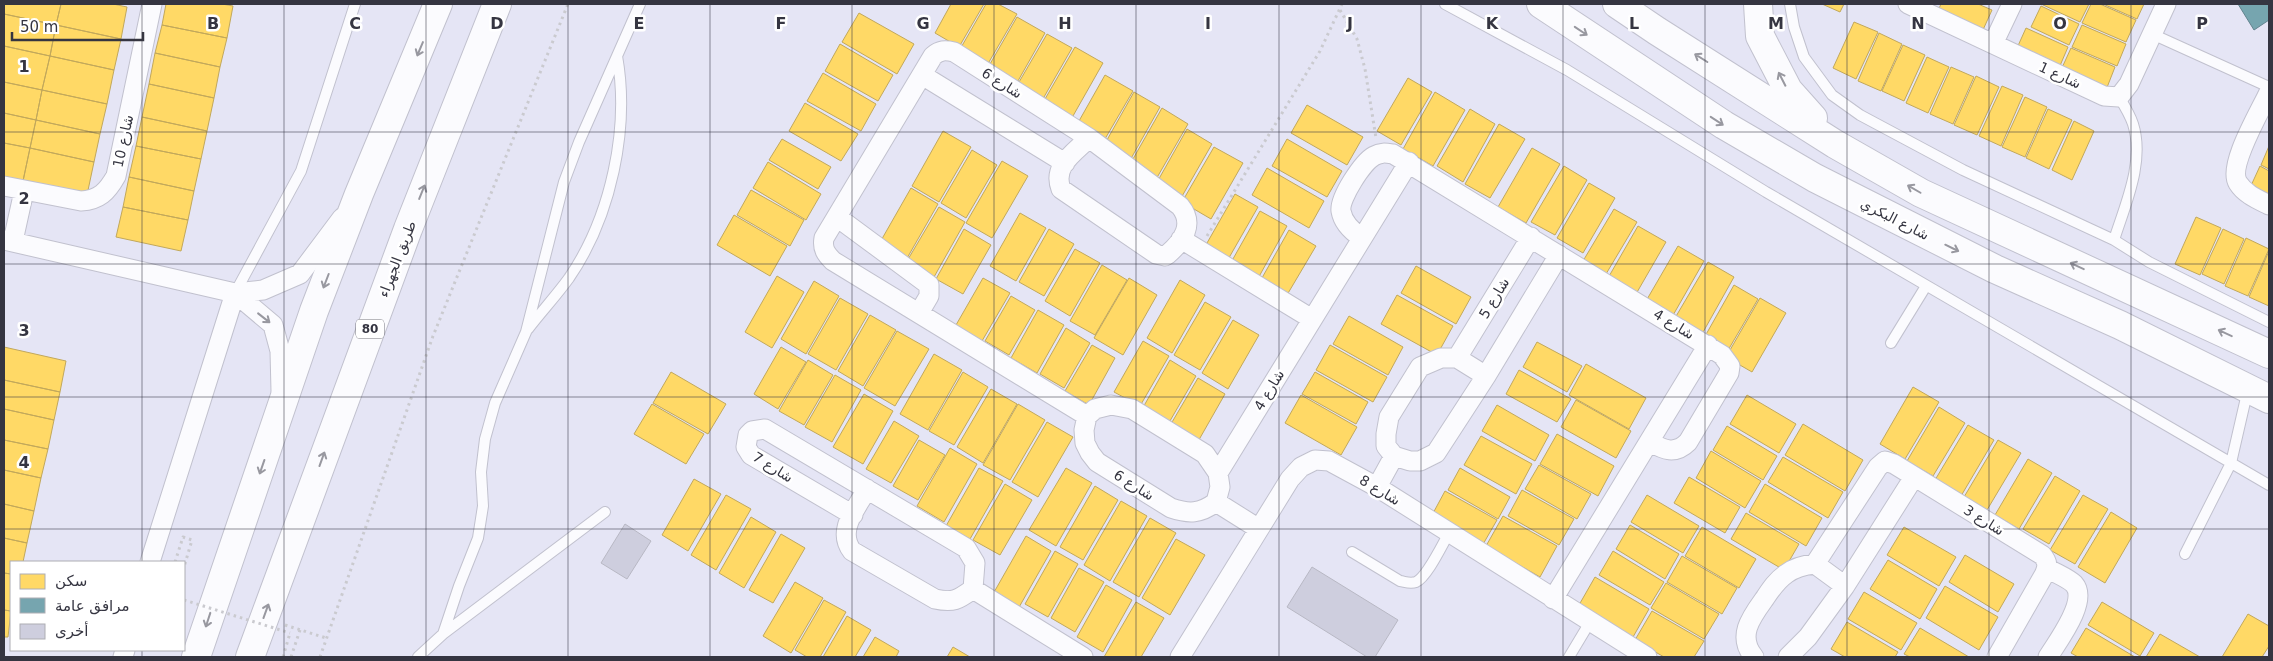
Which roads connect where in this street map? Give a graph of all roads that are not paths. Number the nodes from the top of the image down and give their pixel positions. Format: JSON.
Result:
{"nodes":[{"id":1,"x":152,"y":4,"type":"edge"},
{"id":2,"x":355,"y":4,"type":"edge"},
{"id":3,"x":438,"y":4,"type":"edge"},
{"id":4,"x":497,"y":4,"type":"edge"},
{"id":5,"x":640,"y":4,"type":"edge"},
{"id":6,"x":1445,"y":4,"type":"edge"},
{"id":7,"x":1541,"y":4,"type":"edge"},
{"id":8,"x":1617,"y":4,"type":"edge"},
{"id":9,"x":1758,"y":4,"type":"edge"},
{"id":10,"x":1790,"y":4,"type":"edge"},
{"id":11,"x":1908,"y":4,"type":"edge"},
{"id":12,"x":2012,"y":4,"type":"edge"},
{"id":13,"x":2166,"y":4,"type":"edge"},
{"id":14,"x":2152,"y":34,"type":"junction"},
{"id":15,"x":1993,"y":44,"type":"junction"},
{"id":16,"x":617,"y":56,"type":"junction"},
{"id":17,"x":922,"y":75,"type":"junction"},
{"id":18,"x":2269,"y":87,"type":"edge"},
{"id":19,"x":2269,"y":92,"type":"edge"},
{"id":20,"x":2119,"y":97,"type":"junction"},
{"id":21,"x":1089,"y":138,"type":"junction"},
{"id":22,"x":1836,"y":144,"type":"junction"},
{"id":23,"x":1065,"y":162,"type":"junction"},
{"id":24,"x":1409,"y":162,"type":"junction"},
{"id":25,"x":4,"y":186,"type":"edge"},
{"id":26,"x":24,"y":191,"type":"junction"},
{"id":27,"x":359,"y":194,"type":"junction"},
{"id":28,"x":2269,"y":205,"type":"edge"},
{"id":29,"x":837,"y":217,"type":"junction"},
{"id":30,"x":1531,"y":237,"type":"junction"},
{"id":31,"x":1362,"y":238,"type":"junction"},
{"id":32,"x":1181,"y":239,"type":"junction"},
{"id":33,"x":8,"y":240,"type":"edge"},
{"id":34,"x":2114,"y":240,"type":"junction"},
{"id":35,"x":1559,"y":255,"type":"junction"},
{"id":36,"x":1926,"y":286,"type":"junction"},
{"id":37,"x":235,"y":293,"type":"junction"},
{"id":38,"x":919,"y":313,"type":"junction"},
{"id":39,"x":1312,"y":319,"type":"junction"},
{"id":40,"x":2269,"y":322,"type":"edge"},
{"id":41,"x":526,"y":332,"type":"junction"},
{"id":42,"x":1891,"y":343,"type":"dead end"},
{"id":43,"x":1708,"y":345,"type":"junction"},
{"id":44,"x":2269,"y":354,"type":"edge"},
{"id":45,"x":1457,"y":358,"type":"junction"},
{"id":46,"x":1486,"y":376,"type":"junction"},
{"id":47,"x":2262,"y":390,"type":"edge"},
{"id":48,"x":282,"y":409,"type":"junction"},
{"id":49,"x":1088,"y":416,"type":"junction"},
{"id":50,"x":1650,"y":442,"type":"junction"},
{"id":51,"x":1394,"y":456,"type":"junction"},
{"id":52,"x":2232,"y":464,"type":"junction"},
{"id":53,"x":1218,"y":474,"type":"junction"},
{"id":54,"x":1914,"y":477,"type":"junction"},
{"id":55,"x":2269,"y":485,"type":"edge"},
{"id":56,"x":1377,"y":487,"type":"junction"},
{"id":57,"x":867,"y":489,"type":"junction"},
{"id":58,"x":1216,"y":502,"type":"junction"},
{"id":59,"x":605,"y":512,"type":"dead end"},
{"id":60,"x":853,"y":515,"type":"junction"},
{"id":61,"x":1259,"y":529,"type":"junction"},
{"id":62,"x":1449,"y":533,"type":"junction"},
{"id":63,"x":1352,"y":552,"type":"dead end"},
{"id":64,"x":2185,"y":554,"type":"dead end"},
{"id":65,"x":150,"y":561,"type":"edge"},
{"id":66,"x":1815,"y":564,"type":"junction"},
{"id":67,"x":2047,"y":568,"type":"junction"},
{"id":68,"x":1845,"y":586,"type":"junction"},
{"id":69,"x":973,"y":589,"type":"junction"},
{"id":70,"x":1553,"y":599,"type":"junction"},
{"id":71,"x":1590,"y":622,"type":"junction"},
{"id":72,"x":444,"y":634,"type":"junction"},
{"id":73,"x":2003,"y":655,"type":"edge"},
{"id":74,"x":196,"y":657,"type":"edge"},
{"id":75,"x":250,"y":657,"type":"edge"},
{"id":76,"x":418,"y":657,"type":"edge"},
{"id":77,"x":1083,"y":657,"type":"edge"},
{"id":78,"x":1180,"y":657,"type":"edge"},
{"id":79,"x":1569,"y":657,"type":"edge"},
{"id":80,"x":1647,"y":657,"type":"edge"},
{"id":81,"x":1754,"y":657,"type":"edge"},
{"id":82,"x":1788,"y":657,"type":"edge"},
{"id":83,"x":2048,"y":657,"type":"edge"}],
"edges":[{"from":1,"to":26,"type":"street","name":"شارع 10"},
{"from":2,"to":37,"type":"lane"},
{"from":3,"to":27,"type":"main road","one_way":true},
{"from":75,"to":4,"type":"main road","name":"طريق الجهراء","number":"80","one_way":true},
{"from":5,"to":16,"type":"lane"},
{"from":6,"to":36,"type":"lane"},
{"from":7,"to":47,"type":"main road","name":"شارع البكري","one_way":true},
{"from":22,"to":8,"type":"main road","one_way":true},
{"from":22,"to":9,"type":"main road","one_way":true},
{"from":10,"to":34,"type":"lane"},
{"from":11,"to":15,"type":"street","name":"شارع 1"},
{"from":12,"to":15,"type":"street"},
{"from":13,"to":14,"type":"street"},
{"from":14,"to":18,"type":"lane"},
{"from":14,"to":20,"type":"street"},
{"from":15,"to":20,"type":"street","name":"شارع 1"},
{"from":16,"to":41,"type":"lane"},
{"from":16,"to":41,"type":"lane"},
{"from":17,"to":21,"type":"street","name":"شارع 6"},
{"from":17,"to":23,"type":"street"},
{"from":17,"to":29,"type":"street","name":"شارع 6"},
{"from":19,"to":28,"type":"street"},
{"from":20,"to":34,"type":"lane"},
{"from":21,"to":23,"type":"street"},
{"from":21,"to":32,"type":"street","name":"شارع 6"},
{"from":44,"to":22,"type":"main road","one_way":true},
{"from":23,"to":32,"type":"street"},
{"from":24,"to":30,"type":"street","name":"شارع 4"},
{"from":24,"to":31,"type":"street","name":"شارع 4"},
{"from":24,"to":31,"type":"street","name":"شارع 4"},
{"from":25,"to":26,"type":"street","name":"شارع 10"},
{"from":26,"to":33,"type":"street"},
{"from":27,"to":37,"type":"street"},
{"from":27,"to":48,"type":"main road","one_way":true},
{"from":29,"to":38,"type":"street"},
{"from":29,"to":38,"type":"street","name":"شارع 6"},
{"from":30,"to":35,"type":"street","name":"شارع 4"},
{"from":30,"to":45,"type":"street","name":"شارع 5"},
{"from":31,"to":39,"type":"street","name":"شارع 4"},
{"from":32,"to":39,"type":"street"},
{"from":33,"to":37,"type":"street"},
{"from":34,"to":40,"type":"lane"},
{"from":35,"to":43,"type":"street","name":"شارع 4"},
{"from":35,"to":46,"type":"street"},
{"from":36,"to":42,"type":"lane"},
{"from":36,"to":52,"type":"lane"},
{"from":37,"to":48,"type":"street","one_way":true},
{"from":37,"to":65,"type":"street"},
{"from":38,"to":49,"type":"street","name":"شارع 6"},
{"from":39,"to":53,"type":"street","name":"شارع 4"},
{"from":41,"to":72,"type":"lane"},
{"from":43,"to":50,"type":"street","name":"شارع 4"},
{"from":43,"to":50,"type":"street","name":"شارع 4"},
{"from":45,"to":46,"type":"street"},
{"from":45,"to":51,"type":"street"},
{"from":46,"to":51,"type":"street"},
{"from":47,"to":52,"type":"lane"},
{"from":48,"to":74,"type":"main road","one_way":true},
{"from":49,"to":53,"type":"street"},
{"from":49,"to":58,"type":"street","name":"شارع 6"},
{"from":50,"to":70,"type":"street","name":"شارع 4"},
{"from":51,"to":56,"type":"street"},
{"from":52,"to":55,"type":"lane"},
{"from":52,"to":64,"type":"lane"},
{"from":53,"to":58,"type":"street","name":"شارع 4"},
{"from":54,"to":66,"type":"street","name":"شارع 3"},
{"from":54,"to":67,"type":"street","name":"شارع 3"},
{"from":54,"to":68,"type":"street"},
{"from":56,"to":61,"type":"street","name":"شارع 8"},
{"from":56,"to":62,"type":"street","name":"شارع 8"},
{"from":57,"to":60,"type":"street"},
{"from":57,"to":60,"type":"street","name":"شارع 7"},
{"from":57,"to":69,"type":"street","name":"شارع 7"},
{"from":58,"to":61,"type":"street"},
{"from":59,"to":72,"type":"lane"},
{"from":60,"to":69,"type":"street"},
{"from":61,"to":78,"type":"street","name":"شارع 8"},
{"from":62,"to":63,"type":"lane"},
{"from":62,"to":70,"type":"street","name":"شارع 8"},
{"from":66,"to":68,"type":"street"},
{"from":66,"to":81,"type":"street"},
{"from":67,"to":73,"type":"street"},
{"from":67,"to":83,"type":"street","name":"شارع 3"},
{"from":68,"to":82,"type":"street"},
{"from":69,"to":77,"type":"street"},
{"from":70,"to":71,"type":"street","name":"شارع 8"},
{"from":71,"to":79,"type":"lane"},
{"from":71,"to":80,"type":"street","name":"شارع 8"},
{"from":72,"to":76,"type":"lane"}]}
